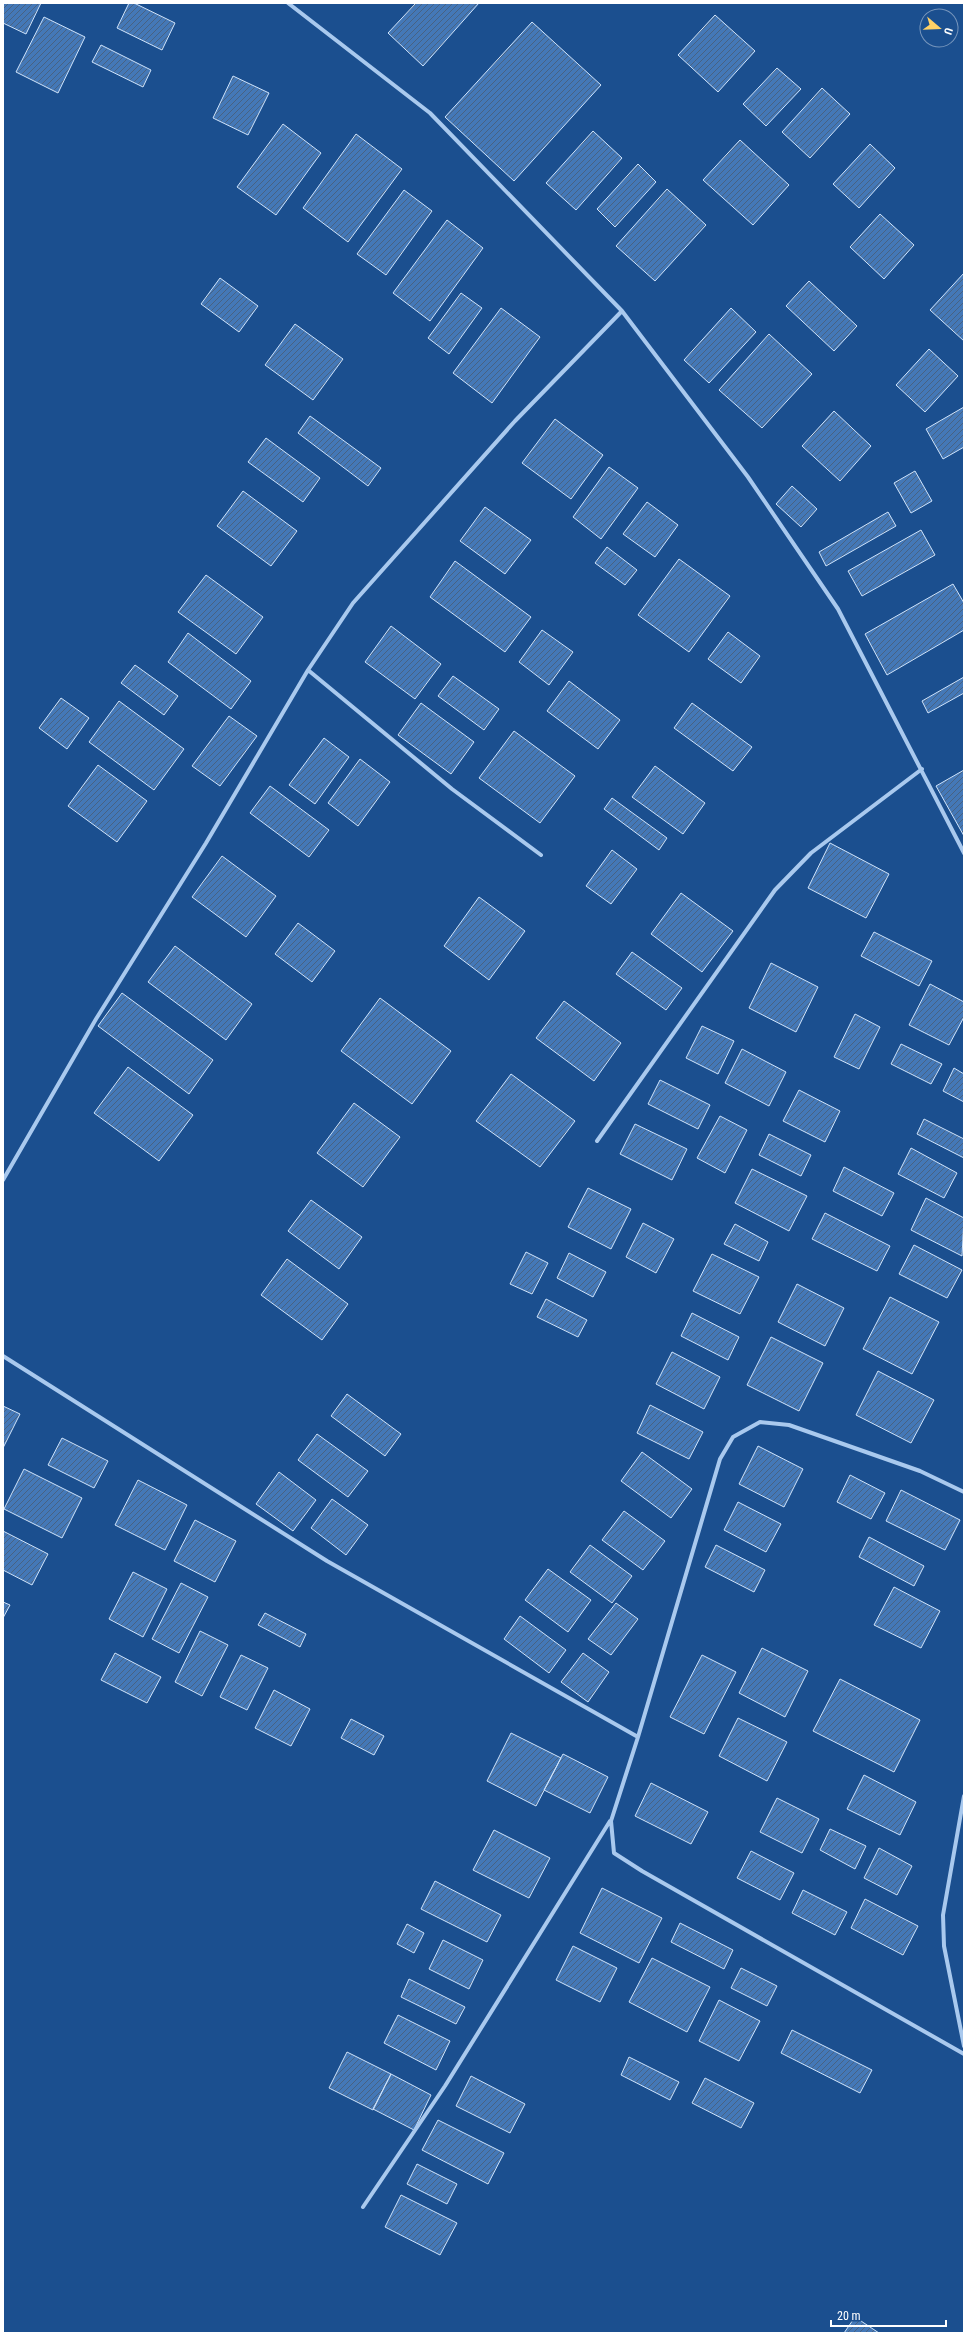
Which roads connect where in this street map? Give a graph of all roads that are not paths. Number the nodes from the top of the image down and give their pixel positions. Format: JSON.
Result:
{"nodes":[{"id":1,"x":288,"y":3,"type":"edge"},
{"id":2,"x":622,"y":311,"type":"junction"},
{"id":3,"x":308,"y":670,"type":"junction"},
{"id":4,"x":922,"y":769,"type":"junction"},
{"id":5,"x":964,"y":853,"type":"edge"},
{"id":6,"x":541,"y":855,"type":"dead end"},
{"id":7,"x":597,"y":1141,"type":"dead end"},
{"id":8,"x":3,"y":1180,"type":"edge"},
{"id":9,"x":3,"y":1356,"type":"edge"},
{"id":10,"x":964,"y":1492,"type":"edge"},
{"id":11,"x":638,"y":1737,"type":"junction"},
{"id":12,"x":964,"y":1796,"type":"edge"},
{"id":13,"x":610,"y":1821,"type":"junction"},
{"id":14,"x":964,"y":2046,"type":"edge"},
{"id":15,"x":964,"y":2054,"type":"edge"},
{"id":16,"x":363,"y":2207,"type":"dead end"}],
"edges":[{"from":1,"to":2,"type":"street"},
{"from":2,"to":3,"type":"street"},
{"from":2,"to":4,"type":"street"},
{"from":3,"to":6,"type":"street"},
{"from":3,"to":8,"type":"street"},
{"from":4,"to":5,"type":"street"},
{"from":4,"to":7,"type":"street"},
{"from":9,"to":11,"type":"street"},
{"from":10,"to":11,"type":"street"},
{"from":11,"to":13,"type":"street"},
{"from":12,"to":14,"type":"street"},
{"from":13,"to":15,"type":"street"},
{"from":13,"to":16,"type":"street"}]}
